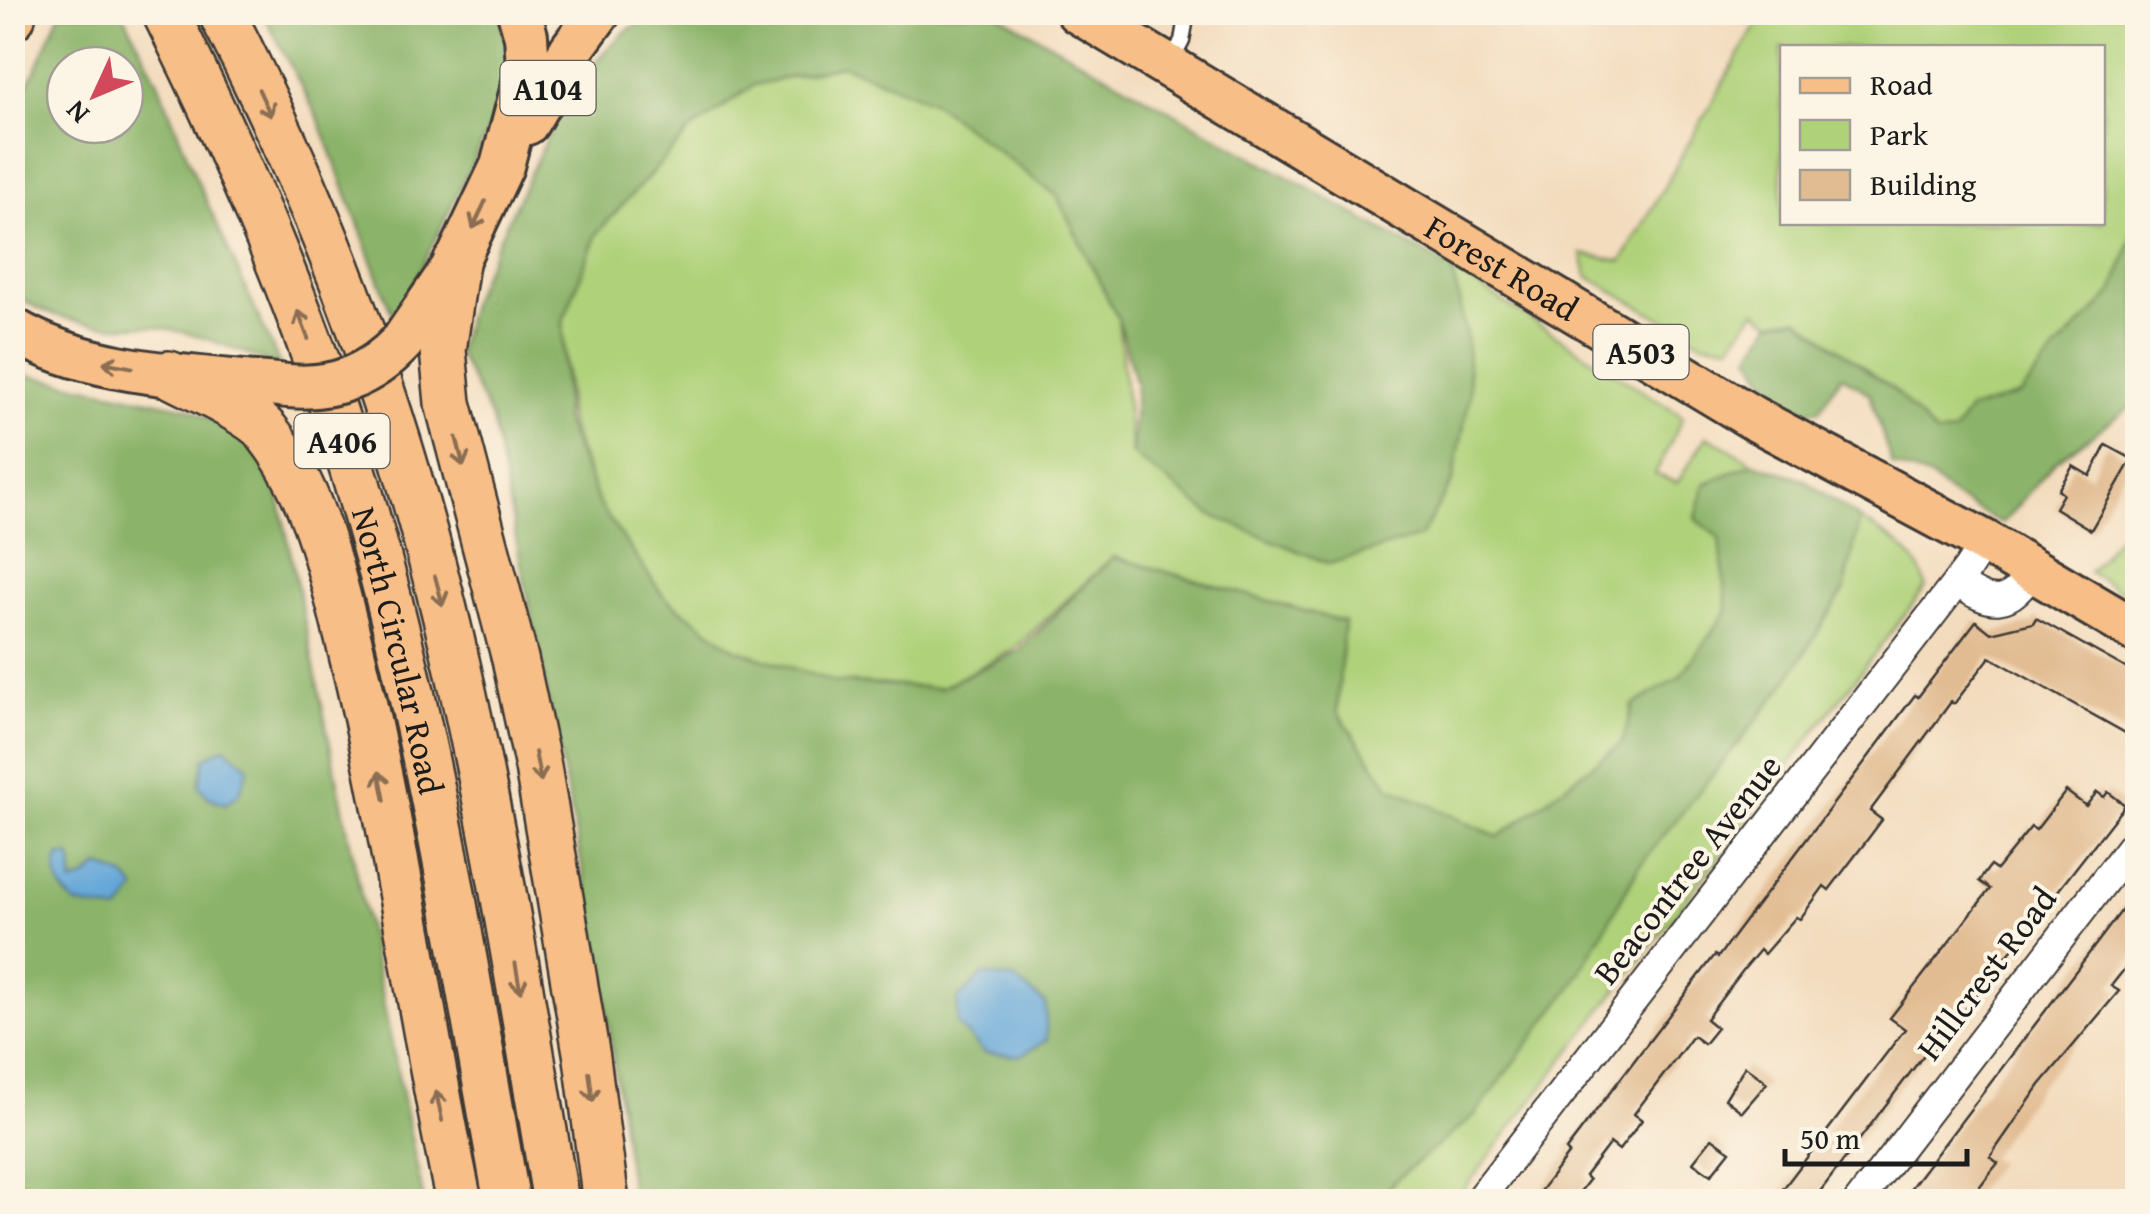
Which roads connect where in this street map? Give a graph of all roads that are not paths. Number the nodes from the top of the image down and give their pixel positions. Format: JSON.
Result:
{"nodes":[{"id":1,"x":26,"y":12,"type":"edge"},
{"id":2,"x":164,"y":12,"type":"edge"},
{"id":3,"x":221,"y":12,"type":"edge"},
{"id":4,"x":519,"y":12,"type":"edge"},
{"id":5,"x":599,"y":12,"type":"edge"},
{"id":6,"x":1078,"y":12,"type":"edge"},
{"id":7,"x":1187,"y":12,"type":"edge"},
{"id":8,"x":12,"y":34,"type":"edge"},
{"id":9,"x":1168,"y":67,"type":"junction"},
{"id":10,"x":502,"y":166,"type":"junction"},
{"id":11,"x":456,"y":263,"type":"junction"},
{"id":12,"x":12,"y":329,"type":"edge"},
{"id":13,"x":12,"y":355,"type":"edge"},
{"id":14,"x":68,"y":356,"type":"junction"},
{"id":15,"x":168,"y":374,"type":"junction"},
{"id":16,"x":1985,"y":542,"type":"junction"},
{"id":17,"x":2032,"y":570,"type":"junction"},
{"id":18,"x":1957,"y":582,"type":"junction"},
{"id":19,"x":2138,"y":632,"type":"edge"},
{"id":20,"x":2138,"y":838,"type":"edge"},
{"id":21,"x":459,"y":1202,"type":"edge"},
{"id":22,"x":507,"y":1202,"type":"edge"},
{"id":23,"x":556,"y":1202,"type":"edge"},
{"id":24,"x":606,"y":1202,"type":"edge"},
{"id":25,"x":1477,"y":1202,"type":"edge"},
{"id":26,"x":1858,"y":1202,"type":"edge"}],
"edges":[{"from":1,"to":8,"type":"main road"},
{"from":22,"to":2,"type":"highway","name":"North Circular Road","number":"A406","one_way":true},
{"from":3,"to":23,"type":"highway","name":"North Circular Road","number":"A406","one_way":true},
{"from":4,"to":10,"type":"main road"},
{"from":5,"to":10,"type":"main road","number":"A104"},
{"from":6,"to":9,"type":"main road","name":"Forest Road","number":"A503"},
{"from":7,"to":9,"type":"lane"},
{"from":9,"to":16,"type":"main road","name":"Forest Road","number":"A503"},
{"from":10,"to":11,"type":"main road","one_way":true},
{"from":11,"to":15,"type":"main road","bridge":true},
{"from":11,"to":24,"type":"highway","one_way":true},
{"from":12,"to":14,"type":"main road"},
{"from":13,"to":14,"type":"main road"},
{"from":15,"to":14,"type":"main road","one_way":true},
{"from":21,"to":15,"type":"highway","number":"A406","one_way":true},
{"from":16,"to":17,"type":"main road","name":"Forest Road","number":"A503"},
{"from":16,"to":18,"type":"street","name":"Beacontree Avenue"},
{"from":17,"to":18,"type":"street"},
{"from":17,"to":19,"type":"main road","name":"Forest Road","number":"A503"},
{"from":18,"to":25,"type":"street","name":"Beacontree Avenue"},
{"from":20,"to":26,"type":"street","name":"Hillcrest Road"}]}
